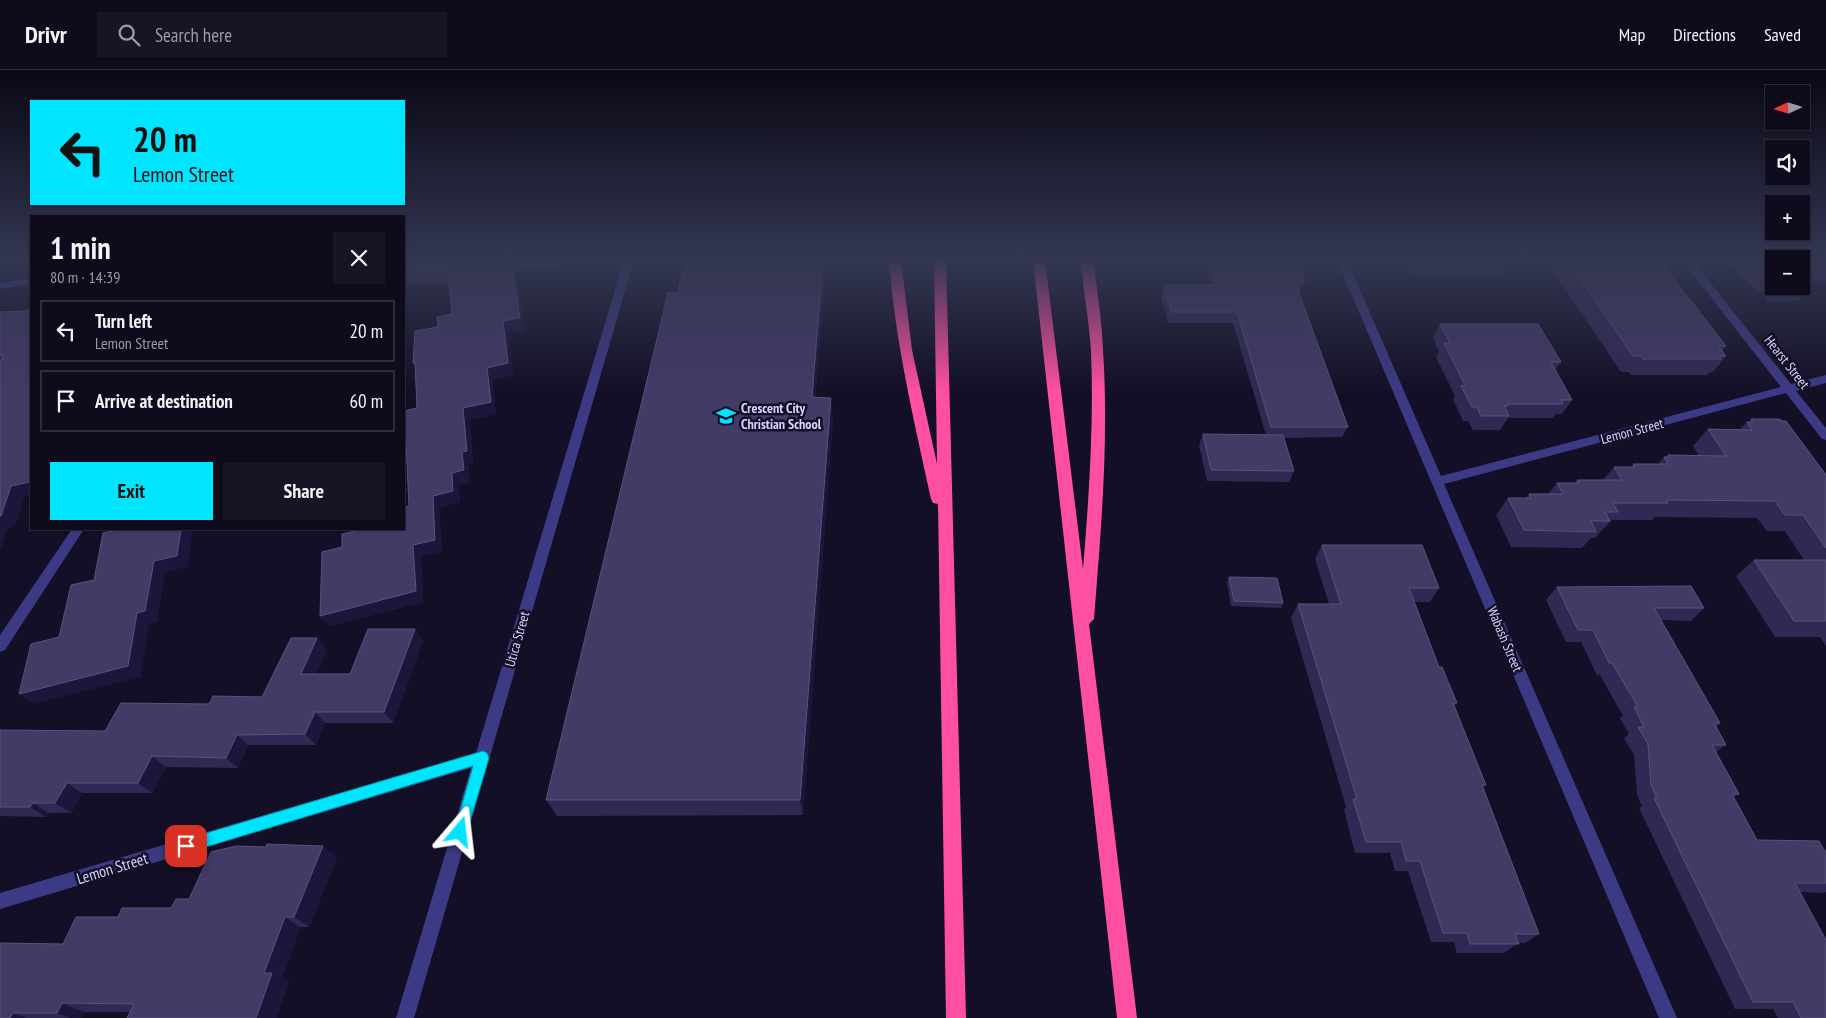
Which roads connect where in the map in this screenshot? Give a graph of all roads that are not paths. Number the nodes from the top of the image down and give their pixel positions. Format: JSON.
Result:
{"nodes":[{"id":1,"x":616,"y":304,"type":"edge"},
{"id":2,"x":899,"y":304,"type":"edge"},
{"id":3,"x":941,"y":304,"type":"edge"},
{"id":4,"x":1044,"y":304,"type":"edge"},
{"id":5,"x":1092,"y":304,"type":"edge"},
{"id":6,"x":1361,"y":304,"type":"edge"},
{"id":7,"x":1722,"y":304,"type":"edge"},
{"id":8,"x":1826,"y":379,"type":"edge"},
{"id":9,"x":1790,"y":390,"type":"junction"},
{"id":10,"x":1826,"y":436,"type":"edge"},
{"id":11,"x":1437,"y":481,"type":"junction"},
{"id":12,"x":77,"y":530,"type":"edge"},
{"id":13,"x":945,"y":532,"type":"junction"},
{"id":14,"x":0,"y":646,"type":"edge"},
{"id":15,"x":1083,"y":653,"type":"junction"},
{"id":16,"x":483,"y":758,"type":"junction"},
{"id":17,"x":0,"y":901,"type":"edge"},
{"id":18,"x":405,"y":1018,"type":"edge"},
{"id":19,"x":956,"y":1018,"type":"edge"},
{"id":20,"x":1128,"y":1018,"type":"edge"},
{"id":21,"x":1668,"y":1018,"type":"edge"}],
"edges":[{"from":1,"to":16,"type":"street","name":"Utica Street"},
{"from":2,"to":13,"type":"highway"},
{"from":3,"to":13,"type":"highway"},
{"from":4,"to":15,"type":"highway"},
{"from":5,"to":15,"type":"highway"},
{"from":6,"to":11,"type":"street","name":"Wabash Street"},
{"from":7,"to":9,"type":"street","name":"Hearst Street"},
{"from":8,"to":9,"type":"street","name":"Lemon Street"},
{"from":9,"to":10,"type":"street","name":"Hearst Street"},
{"from":9,"to":11,"type":"street","name":"Lemon Street"},
{"from":11,"to":21,"type":"street","name":"Wabash Street"},
{"from":12,"to":14,"type":"street"},
{"from":13,"to":19,"type":"highway"},
{"from":15,"to":20,"type":"highway"},
{"from":16,"to":17,"type":"street","name":"Lemon Street"},
{"from":16,"to":18,"type":"street","name":"Utica Street"}]}
